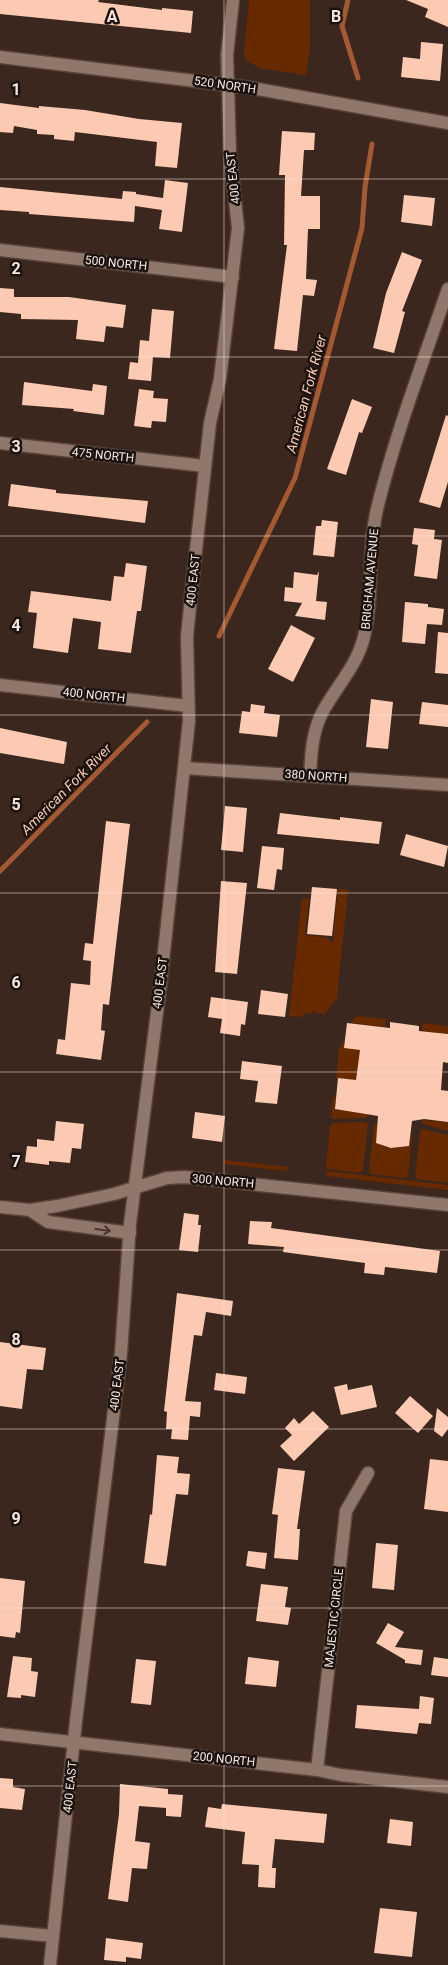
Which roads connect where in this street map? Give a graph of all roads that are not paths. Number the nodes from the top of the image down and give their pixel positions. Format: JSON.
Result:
{"nodes":[{"id":1,"x":234,"y":0,"type":"edge"},
{"id":2,"x":0,"y":57,"type":"edge"},
{"id":3,"x":229,"y":85,"type":"junction"},
{"id":4,"x":448,"y":123,"type":"edge"},
{"id":5,"x":0,"y":250,"type":"edge"},
{"id":6,"x":233,"y":277,"type":"junction"},
{"id":7,"x":448,"y":289,"type":"edge"},
{"id":8,"x":0,"y":443,"type":"edge"},
{"id":9,"x":205,"y":466,"type":"junction"},
{"id":10,"x":0,"y":685,"type":"edge"},
{"id":11,"x":188,"y":706,"type":"junction"},
{"id":12,"x":184,"y":768,"type":"junction"},
{"id":13,"x":310,"y":776,"type":"junction"},
{"id":14,"x":448,"y":786,"type":"edge"},
{"id":15,"x":135,"y":1188,"type":"junction"},
{"id":16,"x":448,"y":1205,"type":"edge"},
{"id":17,"x":0,"y":1207,"type":"edge"},
{"id":18,"x":30,"y":1210,"type":"junction"},
{"id":19,"x":130,"y":1233,"type":"junction"},
{"id":20,"x":368,"y":1473,"type":"dead end"},
{"id":21,"x":0,"y":1734,"type":"edge"},
{"id":22,"x":74,"y":1742,"type":"junction"},
{"id":23,"x":317,"y":1770,"type":"junction"},
{"id":24,"x":448,"y":1788,"type":"edge"},
{"id":25,"x":0,"y":1931,"type":"edge"},
{"id":26,"x":53,"y":1936,"type":"junction"},
{"id":27,"x":50,"y":1965,"type":"edge"}],
"edges":[{"from":1,"to":3,"type":"street","name":"400 EAST"},
{"from":2,"to":3,"type":"street","name":"520 NORTH"},
{"from":3,"to":4,"type":"street","name":"520 NORTH"},
{"from":3,"to":6,"type":"street","name":"400 EAST"},
{"from":5,"to":6,"type":"street","name":"500 NORTH"},
{"from":6,"to":9,"type":"street","name":"400 EAST"},
{"from":7,"to":13,"type":"street","name":"BRIGHAM AVENUE"},
{"from":8,"to":9,"type":"street","name":"475 NORTH"},
{"from":9,"to":11,"type":"street","name":"400 EAST"},
{"from":10,"to":11,"type":"street","name":"400 NORTH"},
{"from":11,"to":12,"type":"street","name":"400 EAST"},
{"from":12,"to":13,"type":"street","name":"380 NORTH"},
{"from":12,"to":15,"type":"street","name":"400 EAST"},
{"from":13,"to":14,"type":"street","name":"380 NORTH"},
{"from":15,"to":16,"type":"street","name":"300 NORTH"},
{"from":15,"to":18,"type":"street","name":"300 NORTH"},
{"from":15,"to":19,"type":"street","name":"400 EAST"},
{"from":17,"to":18,"type":"street","name":"300 NORTH"},
{"from":18,"to":19,"type":"street","one_way":true},
{"from":19,"to":22,"type":"street","name":"400 EAST"},
{"from":20,"to":23,"type":"street","name":"MAJESTIC CIRCLE"},
{"from":21,"to":22,"type":"street","name":"200 NORTH"},
{"from":22,"to":23,"type":"street","name":"200 NORTH"},
{"from":22,"to":26,"type":"street","name":"400 EAST"},
{"from":23,"to":24,"type":"street","name":"200 NORTH"},
{"from":25,"to":26,"type":"street"},
{"from":26,"to":27,"type":"street","name":"400 EAST"}]}
